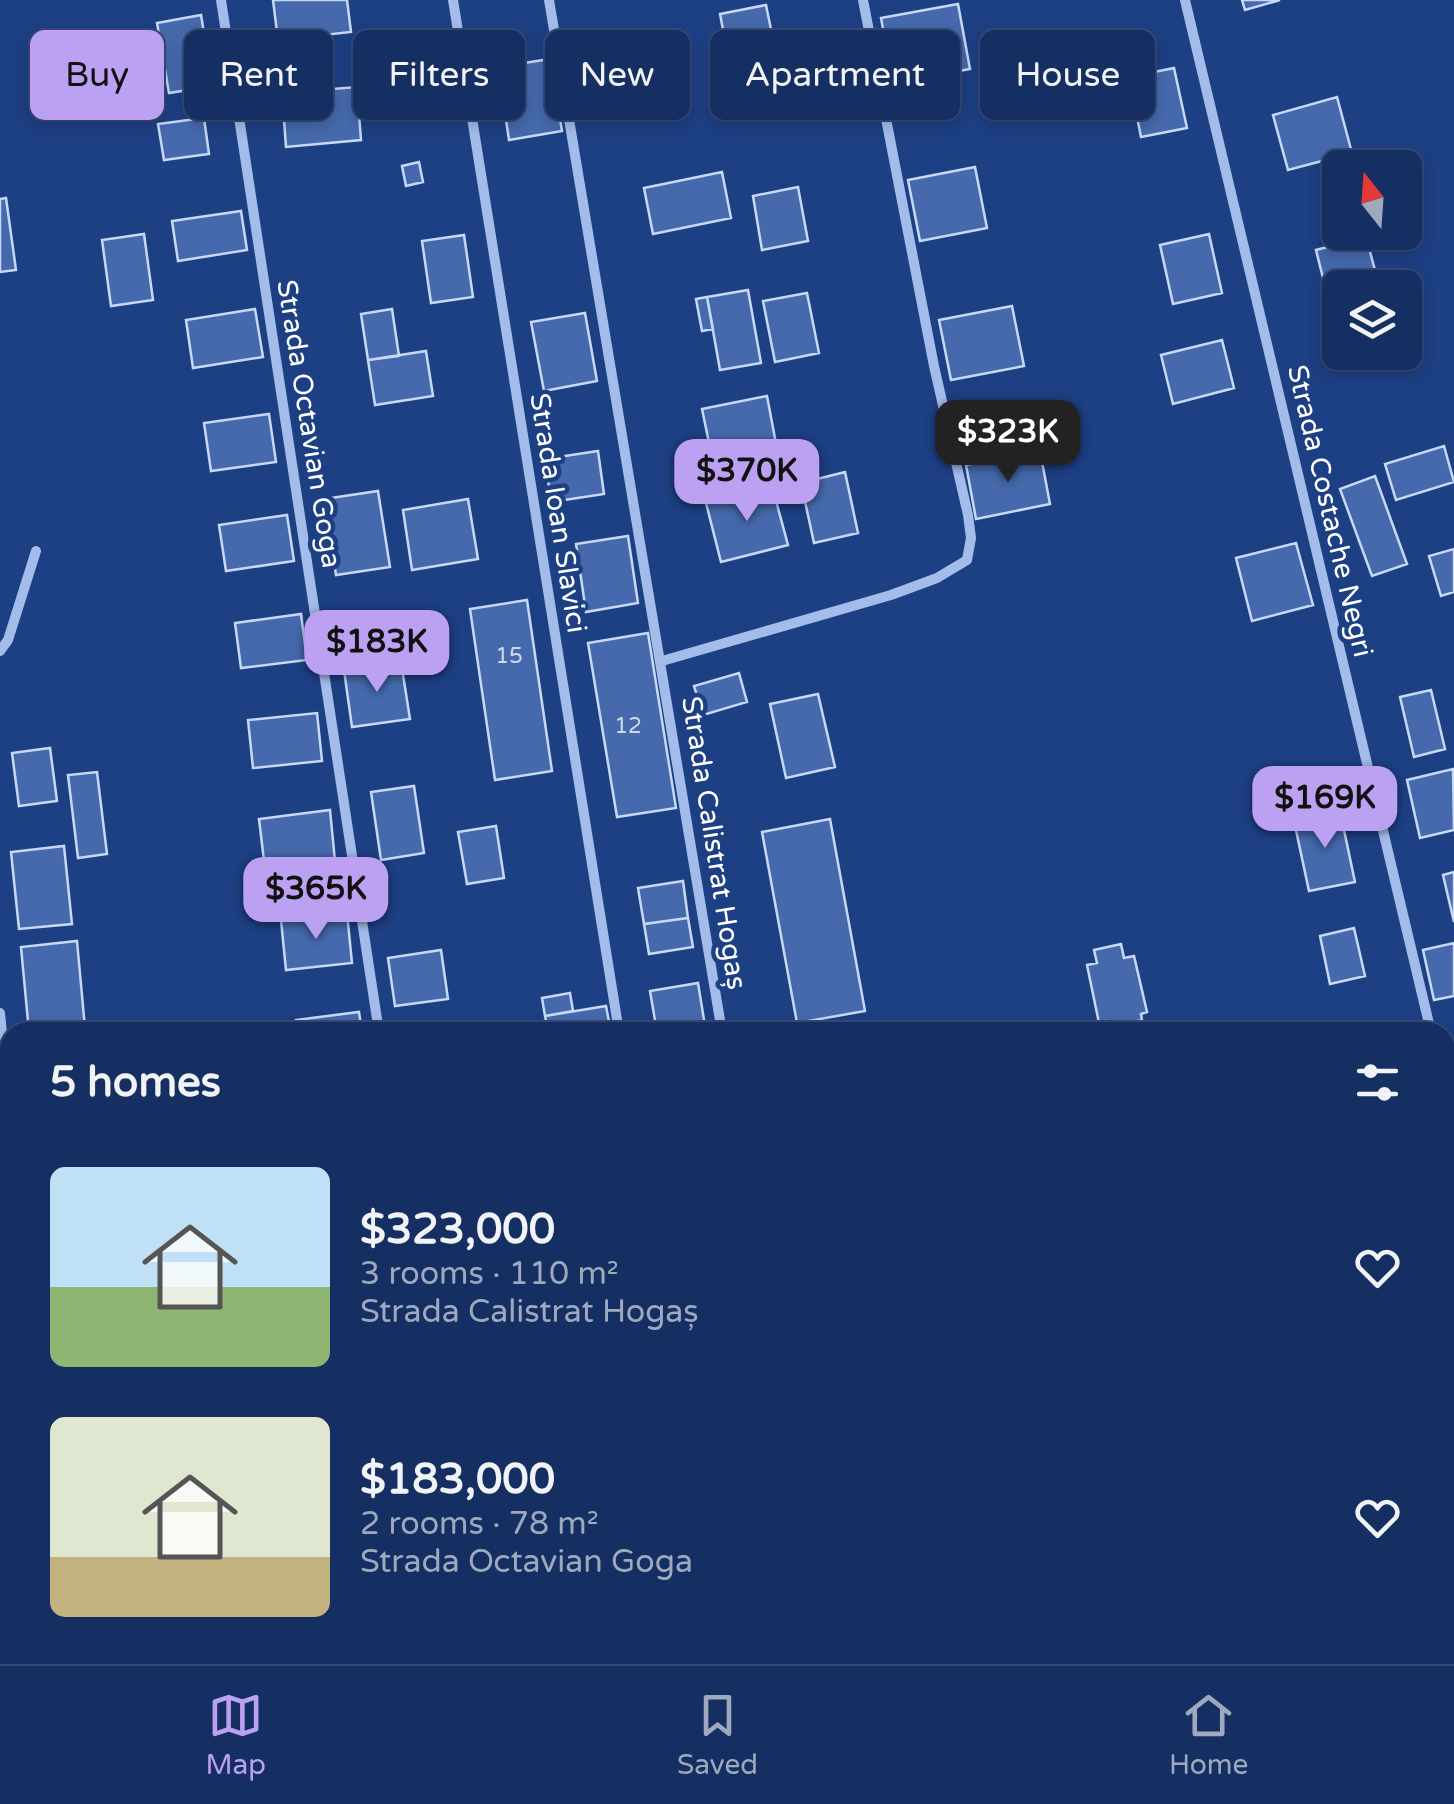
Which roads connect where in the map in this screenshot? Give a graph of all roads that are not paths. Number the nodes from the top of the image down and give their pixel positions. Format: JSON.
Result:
{"nodes":[{"id":1,"x":221,"y":0,"type":"edge"},
{"id":2,"x":453,"y":0,"type":"edge"},
{"id":3,"x":549,"y":0,"type":"edge"},
{"id":4,"x":863,"y":0,"type":"edge"},
{"id":5,"x":1185,"y":0,"type":"edge"},
{"id":6,"x":36,"y":551,"type":"dead end"},
{"id":7,"x":0,"y":651,"type":"edge"},
{"id":8,"x":662,"y":662,"type":"junction"},
{"id":9,"x":377,"y":1022,"type":"edge"},
{"id":10,"x":616,"y":1022,"type":"edge"},
{"id":11,"x":720,"y":1022,"type":"edge"},
{"id":12,"x":1429,"y":1022,"type":"edge"}],
"edges":[{"from":1,"to":9,"type":"street","name":"Strada Octavian Goga"},
{"from":2,"to":10,"type":"street","name":"Strada Ioan Slavici"},
{"from":3,"to":8,"type":"street","name":"Strada Calistrat Hogaș"},
{"from":4,"to":8,"type":"street","name":"Strada Calistrat Hogaș"},
{"from":5,"to":12,"type":"street","name":"Strada Costache Negri"},
{"from":6,"to":7,"type":"street"},
{"from":8,"to":11,"type":"street","name":"Strada Calistrat Hogaș"}]}
